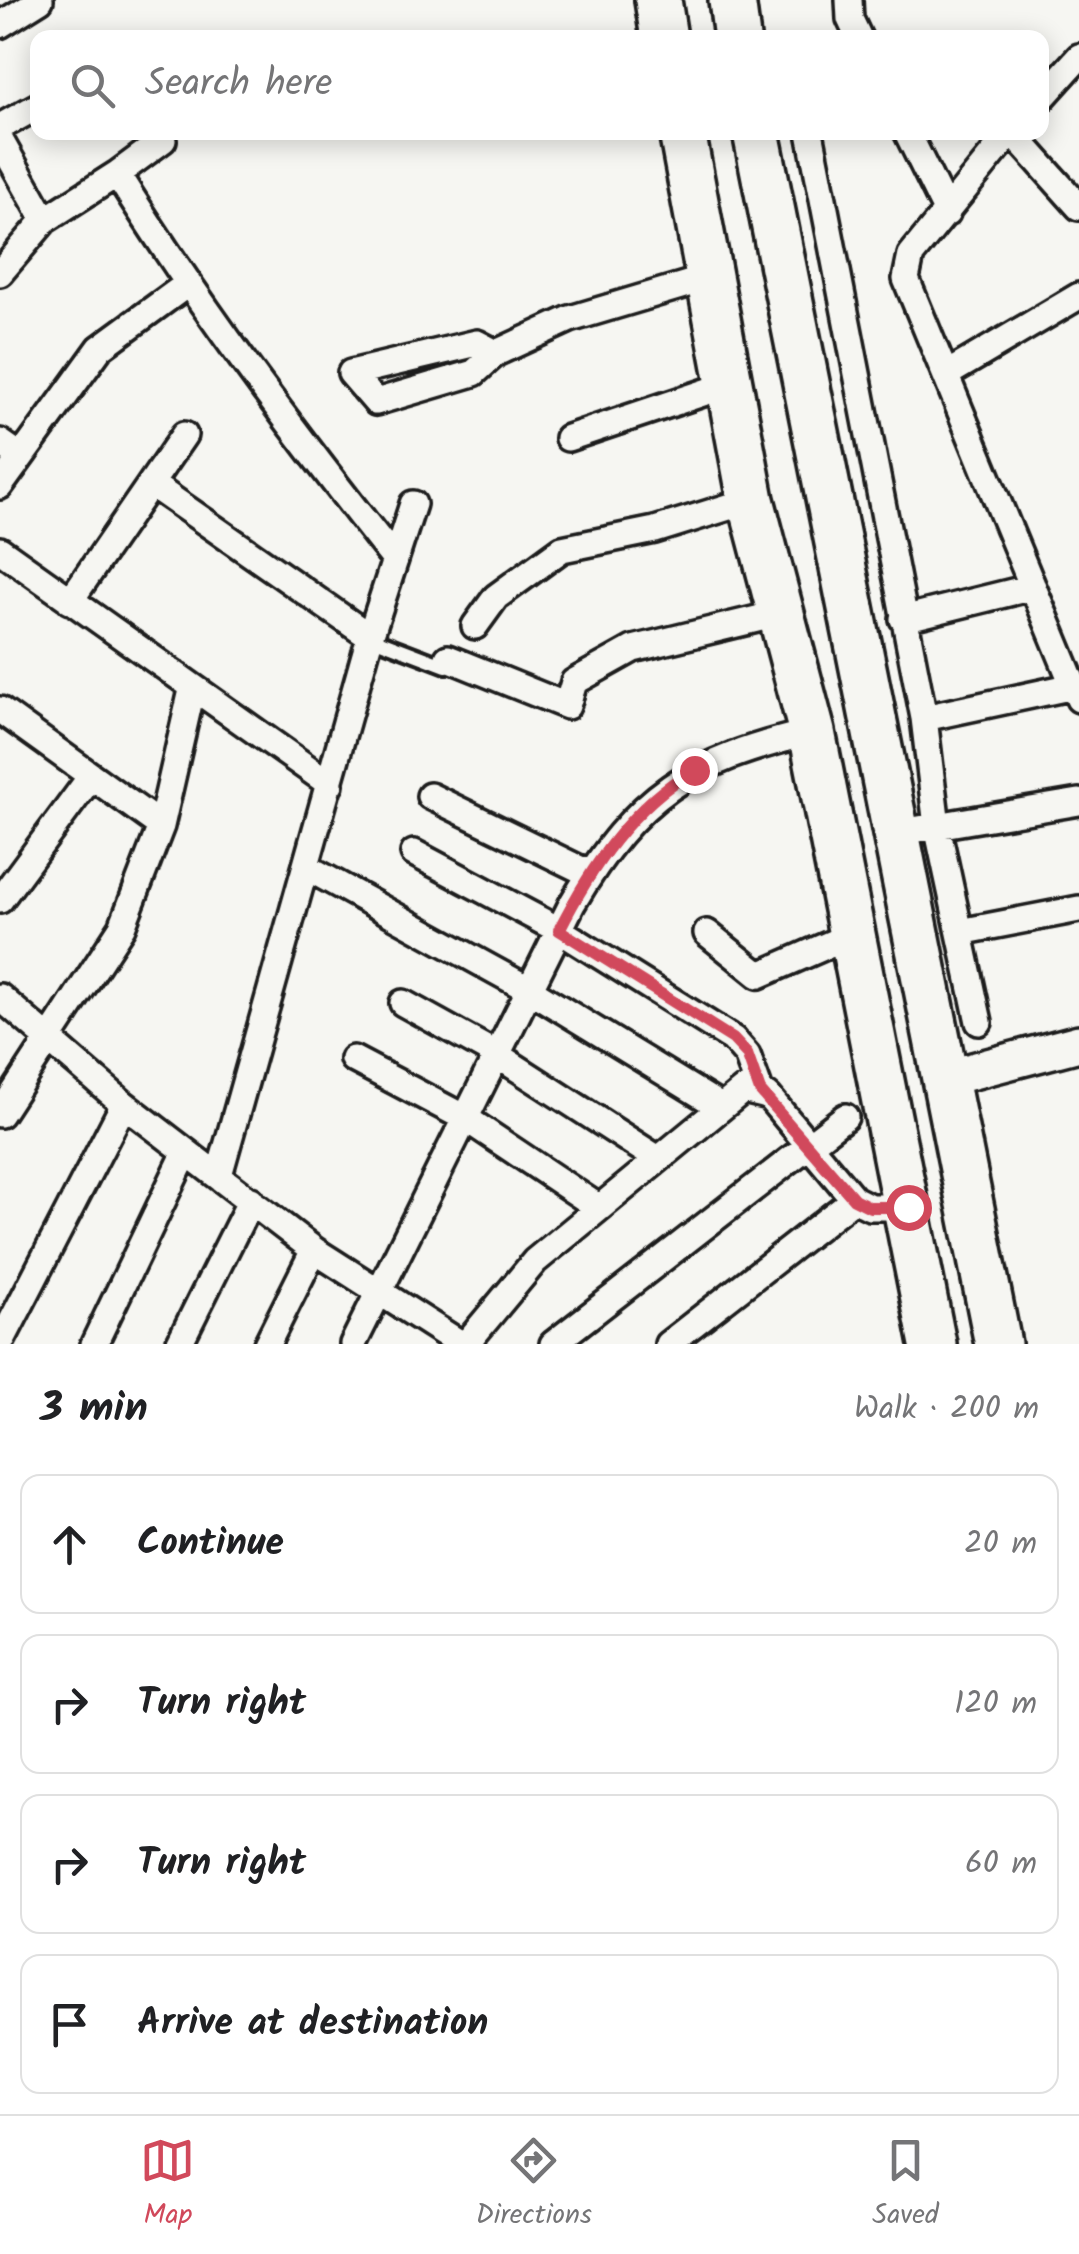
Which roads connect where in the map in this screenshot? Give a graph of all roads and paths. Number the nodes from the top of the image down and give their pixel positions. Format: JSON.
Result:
{"nodes":[{"id":1,"x":40,"y":0,"type":"edge"},
{"id":2,"x":658,"y":0,"type":"edge"},
{"id":3,"x":732,"y":0,"type":"edge"},
{"id":4,"x":849,"y":0,"type":"edge"},
{"id":5,"x":0,"y":25,"type":"edge"},
{"id":6,"x":663,"y":30,"type":"edge"},
{"id":7,"x":737,"y":30,"type":"edge"},
{"id":8,"x":855,"y":30,"type":"edge"},
{"id":9,"x":1079,"y":57,"type":"edge"},
{"id":10,"x":1049,"y":90,"type":"edge"},
{"id":11,"x":30,"y":110,"type":"edge"},
{"id":12,"x":0,"y":127,"type":"edge"},
{"id":13,"x":0,"y":140,"type":"edge"},
{"id":14,"x":163,"y":140,"type":"dead end"},
{"id":15,"x":684,"y":140,"type":"edge"},
{"id":16,"x":758,"y":140,"type":"edge"},
{"id":17,"x":812,"y":140,"type":"edge"},
{"id":18,"x":911,"y":140,"type":"edge"},
{"id":19,"x":1005,"y":140,"type":"edge"},
{"id":20,"x":1018,"y":140,"type":"edge"},
{"id":21,"x":117,"y":174,"type":"junction"},
{"id":22,"x":1079,"y":207,"type":"edge"},
{"id":23,"x":947,"y":213,"type":"junction"},
{"id":24,"x":45,"y":220,"type":"junction"},
{"id":25,"x":0,"y":273,"type":"edge"},
{"id":26,"x":711,"y":277,"type":"junction"},
{"id":27,"x":186,"y":286,"type":"junction"},
{"id":28,"x":1079,"y":296,"type":"edge"},
{"id":29,"x":496,"y":353,"type":"junction"},
{"id":30,"x":947,"y":374,"type":"junction"},
{"id":31,"x":730,"y":384,"type":"junction"},
{"id":32,"x":184,"y":435,"type":"dead end"},
{"id":33,"x":568,"y":438,"type":"dead end"},
{"id":34,"x":10,"y":449,"type":"edge"},
{"id":35,"x":151,"y":484,"type":"junction"},
{"id":36,"x":0,"y":486,"type":"edge"},
{"id":37,"x":751,"y":500,"type":"junction"},
{"id":38,"x":413,"y":504,"type":"dead end"},
{"id":39,"x":0,"y":550,"type":"edge"},
{"id":40,"x":395,"y":560,"type":"junction"},
{"id":41,"x":1034,"y":587,"type":"junction"},
{"id":42,"x":70,"y":602,"type":"junction"},
{"id":43,"x":778,"y":614,"type":"junction"},
{"id":44,"x":903,"y":618,"type":"junction"},
{"id":45,"x":475,"y":626,"type":"dead end"},
{"id":46,"x":370,"y":638,"type":"junction"},
{"id":47,"x":447,"y":662,"type":"joint"},
{"id":48,"x":192,"y":690,"type":"junction"},
{"id":49,"x":1076,"y":692,"type":"edge"},
{"id":50,"x":0,"y":710,"type":"edge"},
{"id":51,"x":924,"y":718,"type":"junction"},
{"id":52,"x":812,"y":732,"type":"junction"},
{"id":53,"x":90,"y":778,"type":"junction"},
{"id":54,"x":330,"y":784,"type":"junction"},
{"id":55,"x":430,"y":796,"type":"dead end"},
{"id":56,"x":1079,"y":802,"type":"edge"},
{"id":57,"x":160,"y":826,"type":"junction"},
{"id":58,"x":916,"y":829,"type":"junction"},
{"id":59,"x":414,"y":852,"type":"dead end"},
{"id":60,"x":308,"y":868,"type":"junction"},
{"id":61,"x":590,"y":874,"type":"junction"},
{"id":62,"x":0,"y":900,"type":"edge"},
{"id":63,"x":1079,"y":908,"type":"edge"},
{"id":64,"x":559,"y":930,"type":"junction"},
{"id":65,"x":707,"y":932,"type":"dead end"},
{"id":66,"x":960,"y":932,"type":"junction"},
{"id":67,"x":853,"y":934,"type":"junction"},
{"id":68,"x":530,"y":990,"type":"junction"},
{"id":69,"x":0,"y":997,"type":"edge"},
{"id":70,"x":403,"y":1003,"type":"dead end"},
{"id":71,"x":979,"y":1022,"type":"dead end"},
{"id":72,"x":51,"y":1040,"type":"junction"},
{"id":73,"x":1079,"y":1043,"type":"edge"},
{"id":74,"x":497,"y":1055,"type":"junction"},
{"id":75,"x":354,"y":1060,"type":"dead end"},
{"id":76,"x":946,"y":1078,"type":"junction"},
{"id":77,"x":760,"y":1091,"type":"junction"},
{"id":78,"x":124,"y":1104,"type":"junction"},
{"id":79,"x":721,"y":1107,"type":"junction"},
{"id":80,"x":0,"y":1114,"type":"edge"},
{"id":81,"x":845,"y":1117,"type":"dead end"},
{"id":82,"x":465,"y":1118,"type":"junction"},
{"id":83,"x":806,"y":1146,"type":"junction"},
{"id":84,"x":186,"y":1152,"type":"junction"},
{"id":85,"x":658,"y":1159,"type":"junction"},
{"id":86,"x":219,"y":1175,"type":"junction"},
{"id":87,"x":854,"y":1199,"type":"junction"},
{"id":88,"x":251,"y":1200,"type":"junction"},
{"id":89,"x":598,"y":1207,"type":"junction"},
{"id":90,"x":908,"y":1207,"type":"junction"},
{"id":91,"x":314,"y":1250,"type":"junction"},
{"id":92,"x":377,"y":1293,"type":"junction"},
{"id":93,"x":0,"y":1344,"type":"edge"},
{"id":94,"x":94,"y":1344,"type":"edge"},
{"id":95,"x":179,"y":1344,"type":"edge"},
{"id":96,"x":267,"y":1344,"type":"edge"},
{"id":97,"x":353,"y":1344,"type":"edge"},
{"id":98,"x":463,"y":1344,"type":"edge"},
{"id":99,"x":553,"y":1344,"type":"edge"},
{"id":100,"x":668,"y":1344,"type":"edge"},
{"id":101,"x":933,"y":1344,"type":"edge"},
{"id":102,"x":998,"y":1344,"type":"edge"}],
"edges":[{"from":1,"to":5,"type":"street"},
{"from":2,"to":6,"type":"highway"},
{"from":3,"to":7,"type":"highway"},
{"from":4,"to":8,"type":"street"},
{"from":9,"to":10,"type":"street"},
{"from":11,"to":12,"type":"street"},
{"from":13,"to":24,"type":"street"},
{"from":14,"to":21,"type":"street"},
{"from":15,"to":26,"type":"highway"},
{"from":16,"to":58,"type":"highway"},
{"from":17,"to":44,"type":"street"},
{"from":18,"to":23,"type":"street"},
{"from":19,"to":23,"type":"street"},
{"from":20,"to":22,"type":"street"},
{"from":21,"to":24,"type":"street"},
{"from":21,"to":27,"type":"street"},
{"from":23,"to":30,"type":"street"},
{"from":24,"to":25,"type":"street"},
{"from":26,"to":29,"type":"street"},
{"from":26,"to":31,"type":"highway"},
{"from":27,"to":34,"type":"street"},
{"from":27,"to":40,"type":"street"},
{"from":28,"to":30,"type":"street"},
{"from":29,"to":29,"type":"street"},
{"from":30,"to":41,"type":"street"},
{"from":31,"to":33,"type":"street"},
{"from":31,"to":37,"type":"highway"},
{"from":32,"to":35,"type":"street"},
{"from":34,"to":36,"type":"street"},
{"from":35,"to":42,"type":"street"},
{"from":35,"to":46,"type":"street"},
{"from":37,"to":43,"type":"highway"},
{"from":37,"to":45,"type":"street"},
{"from":38,"to":40,"type":"street"},
{"from":39,"to":42,"type":"street"},
{"from":40,"to":46,"type":"street"},
{"from":41,"to":44,"type":"street"},
{"from":41,"to":49,"type":"street"},
{"from":42,"to":48,"type":"street"},
{"from":43,"to":47,"type":"street"},
{"from":43,"to":52,"type":"highway"},
{"from":44,"to":51,"type":"street"},
{"from":46,"to":47,"type":"lane"},
{"from":46,"to":54,"type":"street"},
{"from":48,"to":54,"type":"street"},
{"from":48,"to":57,"type":"street"},
{"from":49,"to":51,"type":"street"},
{"from":50,"to":53,"type":"street"},
{"from":51,"to":58,"type":"street"},
{"from":52,"to":61,"type":"street"},
{"from":52,"to":67,"type":"highway"},
{"from":53,"to":57,"type":"street"},
{"from":53,"to":62,"type":"street"},
{"from":54,"to":60,"type":"street"},
{"from":55,"to":61,"type":"street"},
{"from":56,"to":58,"type":"street"},
{"from":57,"to":72,"type":"street"},
{"from":58,"to":66,"type":"street"},
{"from":58,"to":76,"type":"highway"},
{"from":59,"to":64,"type":"street"},
{"from":60,"to":68,"type":"street"},
{"from":60,"to":86,"type":"street"},
{"from":61,"to":64,"type":"street"},
{"from":63,"to":66,"type":"street"},
{"from":64,"to":68,"type":"street"},
{"from":64,"to":77,"type":"street"},
{"from":65,"to":67,"type":"street"},
{"from":66,"to":71,"type":"street"},
{"from":67,"to":90,"type":"highway"},
{"from":68,"to":74,"type":"street"},
{"from":68,"to":79,"type":"street"},
{"from":69,"to":72,"type":"street"},
{"from":70,"to":74,"type":"street"},
{"from":72,"to":78,"type":"street"},
{"from":72,"to":80,"type":"street"},
{"from":73,"to":76,"type":"street"},
{"from":74,"to":82,"type":"street"},
{"from":74,"to":85,"type":"street"},
{"from":75,"to":82,"type":"street"},
{"from":76,"to":102,"type":"highway"},
{"from":77,"to":79,"type":"street"},
{"from":77,"to":83,"type":"street"},
{"from":78,"to":84,"type":"street"},
{"from":78,"to":93,"type":"street"},
{"from":79,"to":85,"type":"street"},
{"from":81,"to":83,"type":"street"},
{"from":82,"to":89,"type":"street"},
{"from":82,"to":92,"type":"street"},
{"from":83,"to":87,"type":"street"},
{"from":83,"to":99,"type":"street"},
{"from":84,"to":86,"type":"street"},
{"from":84,"to":94,"type":"street"},
{"from":85,"to":89,"type":"street"},
{"from":86,"to":88,"type":"street"},
{"from":87,"to":90,"type":"street"},
{"from":87,"to":100,"type":"street"},
{"from":88,"to":91,"type":"street"},
{"from":88,"to":95,"type":"street"},
{"from":89,"to":98,"type":"street"},
{"from":90,"to":101,"type":"highway"},
{"from":91,"to":92,"type":"street"},
{"from":91,"to":96,"type":"street"},
{"from":92,"to":97,"type":"street"},
{"from":92,"to":98,"type":"street"}]}
